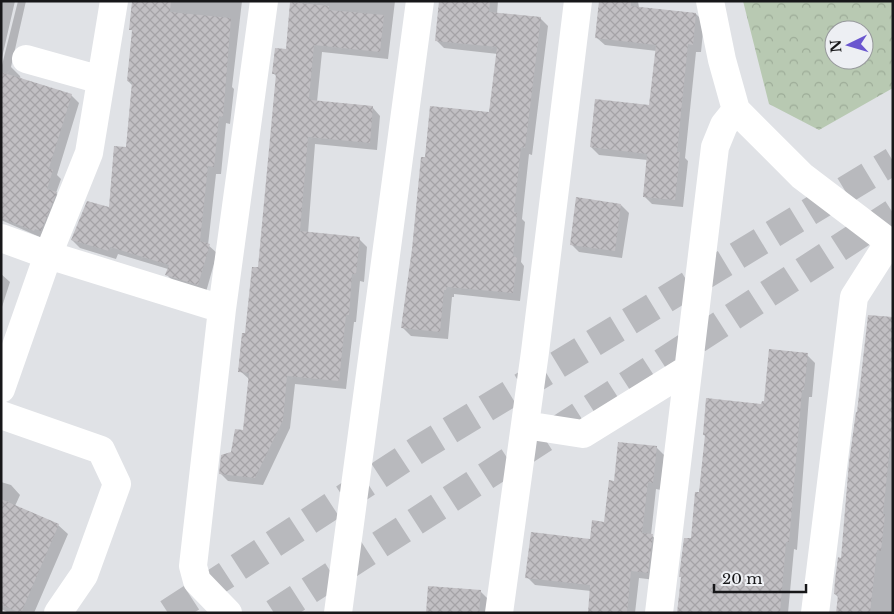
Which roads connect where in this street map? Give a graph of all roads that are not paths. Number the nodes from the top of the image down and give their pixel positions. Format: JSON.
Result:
{"nodes":[{"id":1,"x":114,"y":1,"type":"edge"},
{"id":2,"x":264,"y":1,"type":"edge"},
{"id":3,"x":420,"y":1,"type":"edge"},
{"id":4,"x":578,"y":1,"type":"edge"},
{"id":5,"x":710,"y":1,"type":"edge"},
{"id":6,"x":26,"y":59,"type":"dead end"},
{"id":7,"x":101,"y":80,"type":"junction"},
{"id":8,"x":736,"y":110,"type":"junction"},
{"id":9,"x":1,"y":238,"type":"edge"},
{"id":10,"x":891,"y":243,"type":"edge"},
{"id":11,"x":48,"y":255,"type":"junction"},
{"id":12,"x":222,"y":309,"type":"junction"},
{"id":13,"x":688,"y":370,"type":"junction"},
{"id":14,"x":1,"y":389,"type":"edge"},
{"id":15,"x":1,"y":415,"type":"edge"},
{"id":16,"x":525,"y":425,"type":"junction"},
{"id":17,"x":58,"y":613,"type":"edge"},
{"id":18,"x":228,"y":613,"type":"edge"},
{"id":19,"x":338,"y":613,"type":"edge"},
{"id":20,"x":499,"y":613,"type":"edge"},
{"id":21,"x":659,"y":613,"type":"edge"},
{"id":22,"x":815,"y":613,"type":"edge"}],
"edges":[{"from":1,"to":7,"type":"street"},
{"from":2,"to":12,"type":"street"},
{"from":3,"to":19,"type":"street"},
{"from":4,"to":16,"type":"street"},
{"from":5,"to":8,"type":"street"},
{"from":6,"to":7,"type":"street"},
{"from":7,"to":11,"type":"street"},
{"from":8,"to":10,"type":"street"},
{"from":8,"to":13,"type":"street"},
{"from":9,"to":11,"type":"street"},
{"from":10,"to":22,"type":"street"},
{"from":11,"to":12,"type":"street"},
{"from":11,"to":14,"type":"street"},
{"from":12,"to":18,"type":"street"},
{"from":13,"to":16,"type":"street"},
{"from":13,"to":21,"type":"street"},
{"from":15,"to":17,"type":"street"},
{"from":16,"to":20,"type":"street"}]}
